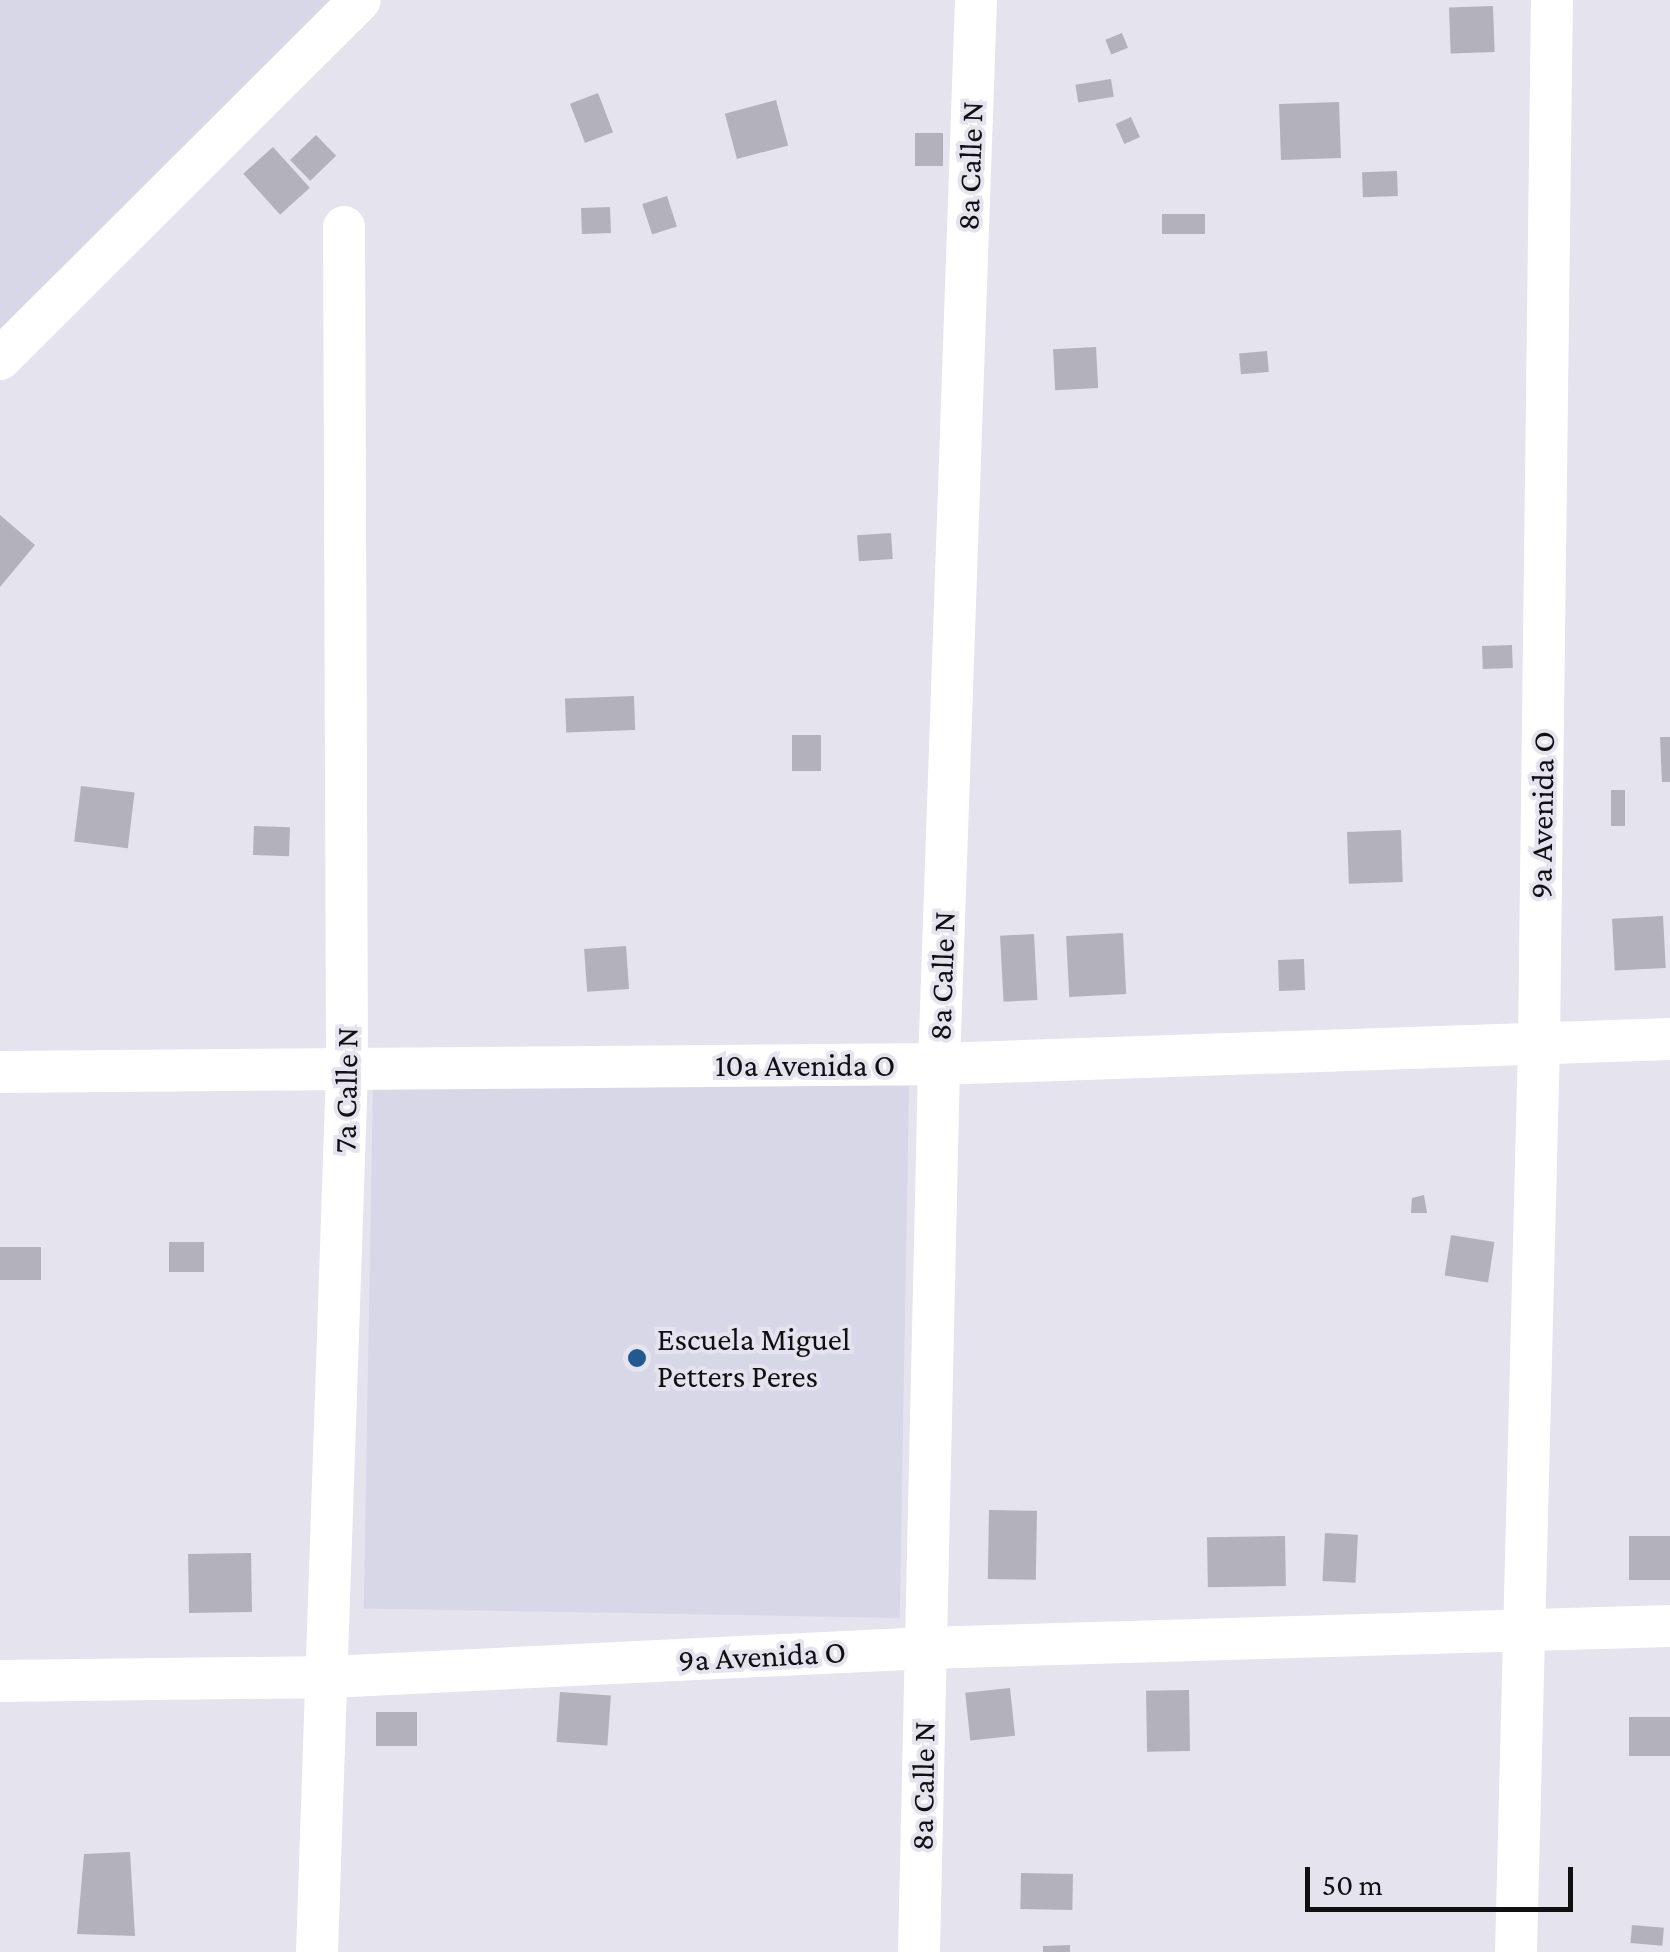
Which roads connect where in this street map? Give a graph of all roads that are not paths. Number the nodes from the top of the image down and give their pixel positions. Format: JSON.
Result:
{"nodes":[{"id":1,"x":360,"y":0,"type":"edge"},
{"id":2,"x":976,"y":0,"type":"edge"},
{"id":3,"x":1552,"y":0,"type":"edge"},
{"id":4,"x":344,"y":227,"type":"dead end"},
{"id":5,"x":0,"y":359,"type":"edge"},
{"id":6,"x":1670,"y":1038,"type":"edge"},
{"id":7,"x":1539,"y":1042,"type":"junction"},
{"id":8,"x":938,"y":1064,"type":"junction"},
{"id":9,"x":347,"y":1069,"type":"junction"},
{"id":10,"x":0,"y":1072,"type":"edge"},
{"id":11,"x":1670,"y":1626,"type":"edge"},
{"id":12,"x":1524,"y":1629,"type":"junction"},
{"id":13,"x":926,"y":1648,"type":"junction"},
{"id":14,"x":330,"y":1676,"type":"junction"},
{"id":15,"x":0,"y":1681,"type":"edge"},
{"id":16,"x":317,"y":1952,"type":"edge"},
{"id":17,"x":920,"y":1952,"type":"edge"},
{"id":18,"x":1516,"y":1952,"type":"edge"}],
"edges":[{"from":1,"to":5,"type":"street"},
{"from":2,"to":8,"type":"street","name":"8a Calle N"},
{"from":3,"to":7,"type":"street","name":"9a Avenida O"},
{"from":4,"to":9,"type":"street","name":"7a Calle N"},
{"from":6,"to":7,"type":"street","name":"10a Avenida O"},
{"from":7,"to":8,"type":"street","name":"10a Avenida O"},
{"from":7,"to":12,"type":"street","name":"9a Avenida O"},
{"from":8,"to":9,"type":"street","name":"10a Avenida O"},
{"from":8,"to":13,"type":"street","name":"8a Calle N"},
{"from":9,"to":10,"type":"street","name":"10a Avenida O"},
{"from":9,"to":14,"type":"street","name":"7a Calle N"},
{"from":11,"to":12,"type":"street","name":"9a Avenida O"},
{"from":12,"to":13,"type":"street","name":"9a Avenida O"},
{"from":12,"to":18,"type":"street","name":"9a Avenida O"},
{"from":13,"to":14,"type":"street","name":"9a Avenida O"},
{"from":13,"to":17,"type":"street","name":"8a Calle N"},
{"from":14,"to":15,"type":"street","name":"9a Avenida O"},
{"from":14,"to":16,"type":"street","name":"7a Calle N"}]}
